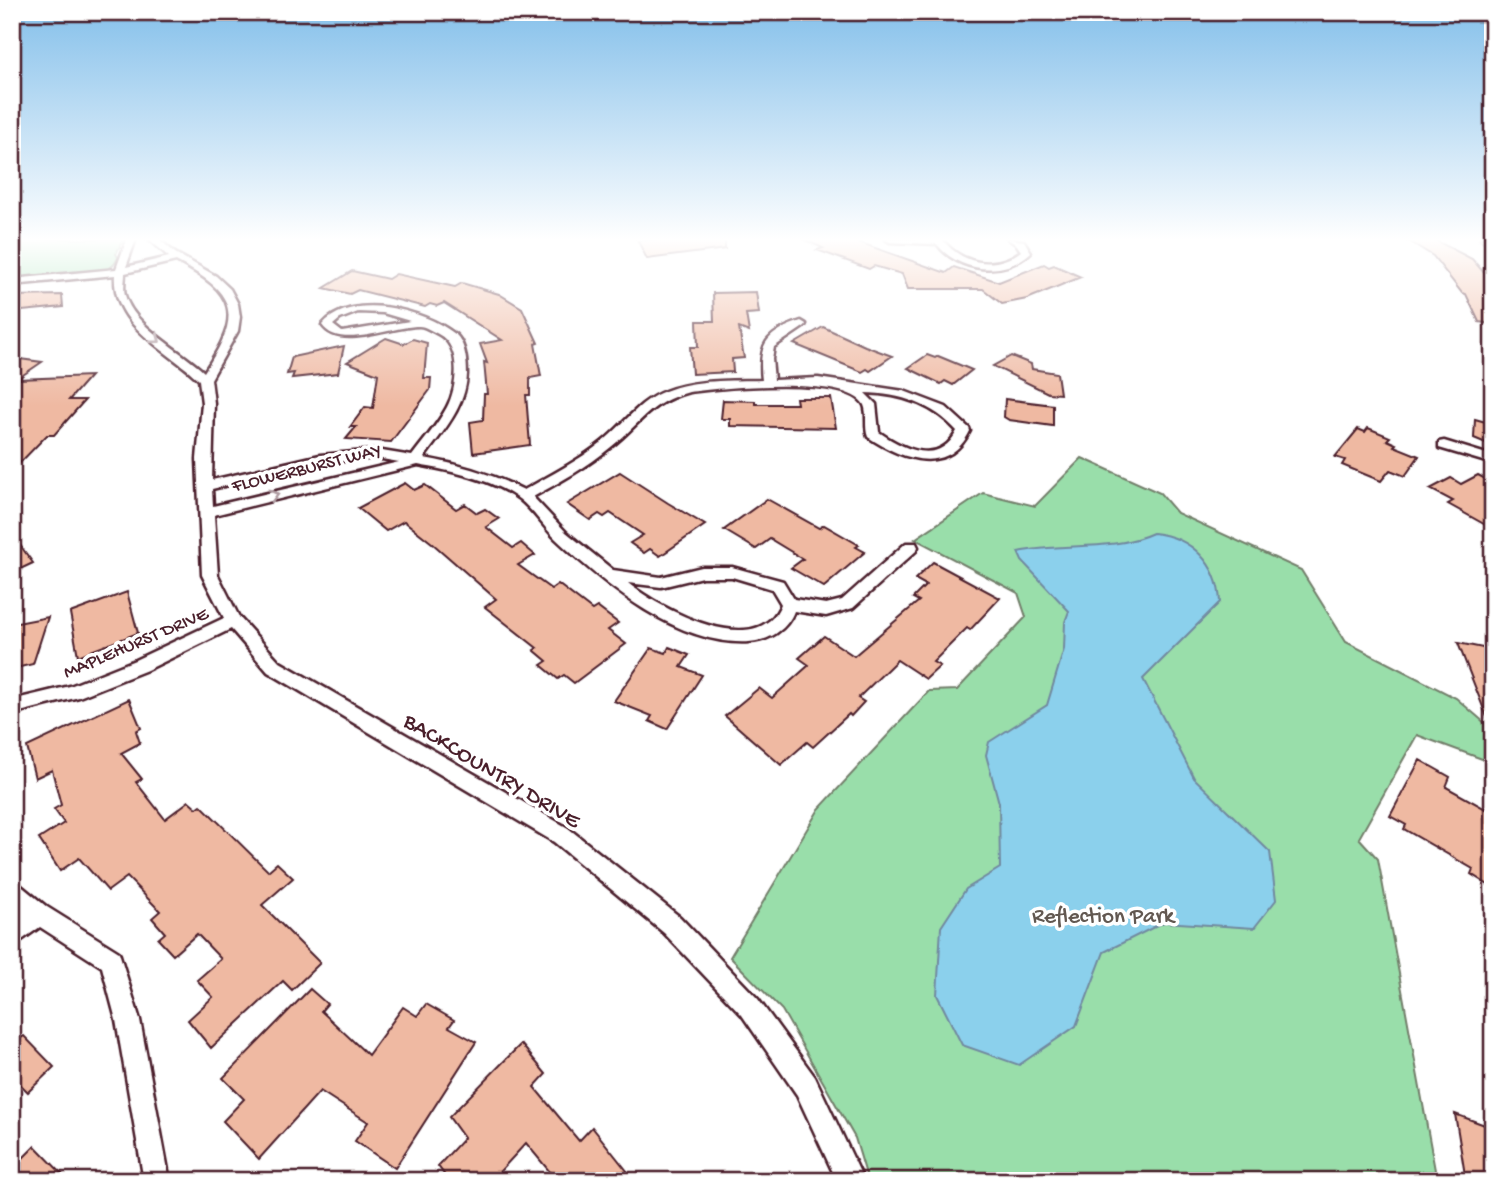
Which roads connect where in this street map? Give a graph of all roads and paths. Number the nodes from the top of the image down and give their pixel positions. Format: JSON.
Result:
{"nodes":[{"id":1,"x":120,"y":295,"type":"edge"},
{"id":2,"x":230,"y":295,"type":"edge"},
{"id":3,"x":423,"y":322,"type":"junction"},
{"id":4,"x":801,"y":324,"type":"dead end"},
{"id":5,"x":205,"y":379,"type":"junction"},
{"id":6,"x":768,"y":383,"type":"junction"},
{"id":7,"x":854,"y":389,"type":"junction"},
{"id":8,"x":1444,"y":444,"type":"dead end"},
{"id":9,"x":1493,"y":460,"type":"edge"},
{"id":10,"x":415,"y":462,"type":"junction"},
{"id":11,"x":206,"y":486,"type":"junction"},
{"id":12,"x":524,"y":496,"type":"junction"},
{"id":13,"x":208,"y":512,"type":"junction"},
{"id":14,"x":911,"y":547,"type":"dead end"},
{"id":15,"x":610,"y":575,"type":"junction"},
{"id":16,"x":789,"y":604,"type":"junction"},
{"id":17,"x":233,"y":621,"type":"junction"},
{"id":18,"x":12,"y":707,"type":"edge"},
{"id":19,"x":12,"y":891,"type":"edge"},
{"id":20,"x":38,"y":914,"type":"junction"},
{"id":21,"x":12,"y":936,"type":"edge"},
{"id":22,"x":157,"y":1181,"type":"edge"},
{"id":23,"x":851,"y":1181,"type":"edge"}],
"edges":[{"from":1,"to":5,"type":"street","one_way":true},
{"from":2,"to":5,"type":"street"},
{"from":3,"to":3,"type":"street"},
{"from":3,"to":10,"type":"street"},
{"from":4,"to":6,"type":"street"},
{"from":5,"to":11,"type":"street","name":"BACKCOUNTRY DRIVE"},
{"from":6,"to":7,"type":"street"},
{"from":6,"to":12,"type":"street"},
{"from":7,"to":7,"type":"street"},
{"from":8,"to":9,"type":"street"},
{"from":10,"to":11,"type":"street","name":"FLOWERBURST WAY"},
{"from":10,"to":12,"type":"street","name":"FLOWERBURST WAY"},
{"from":13,"to":10,"type":"street","name":"FLOWERBURST WAY","one_way":true},
{"from":11,"to":13,"type":"street","name":"BACKCOUNTRY DRIVE"},
{"from":12,"to":15,"type":"street","name":"FLOWERBURST WAY"},
{"from":13,"to":17,"type":"street","name":"BACKCOUNTRY DRIVE"},
{"from":14,"to":16,"type":"street"},
{"from":15,"to":16,"type":"street"},
{"from":15,"to":16,"type":"street","name":"FLOWERBURST WAY"},
{"from":17,"to":18,"type":"street","name":"MAPLEHURST DRIVE"},
{"from":17,"to":23,"type":"street","name":"BACKCOUNTRY DRIVE"},
{"from":19,"to":20,"type":"street"},
{"from":20,"to":21,"type":"street"},
{"from":20,"to":22,"type":"street"}]}
